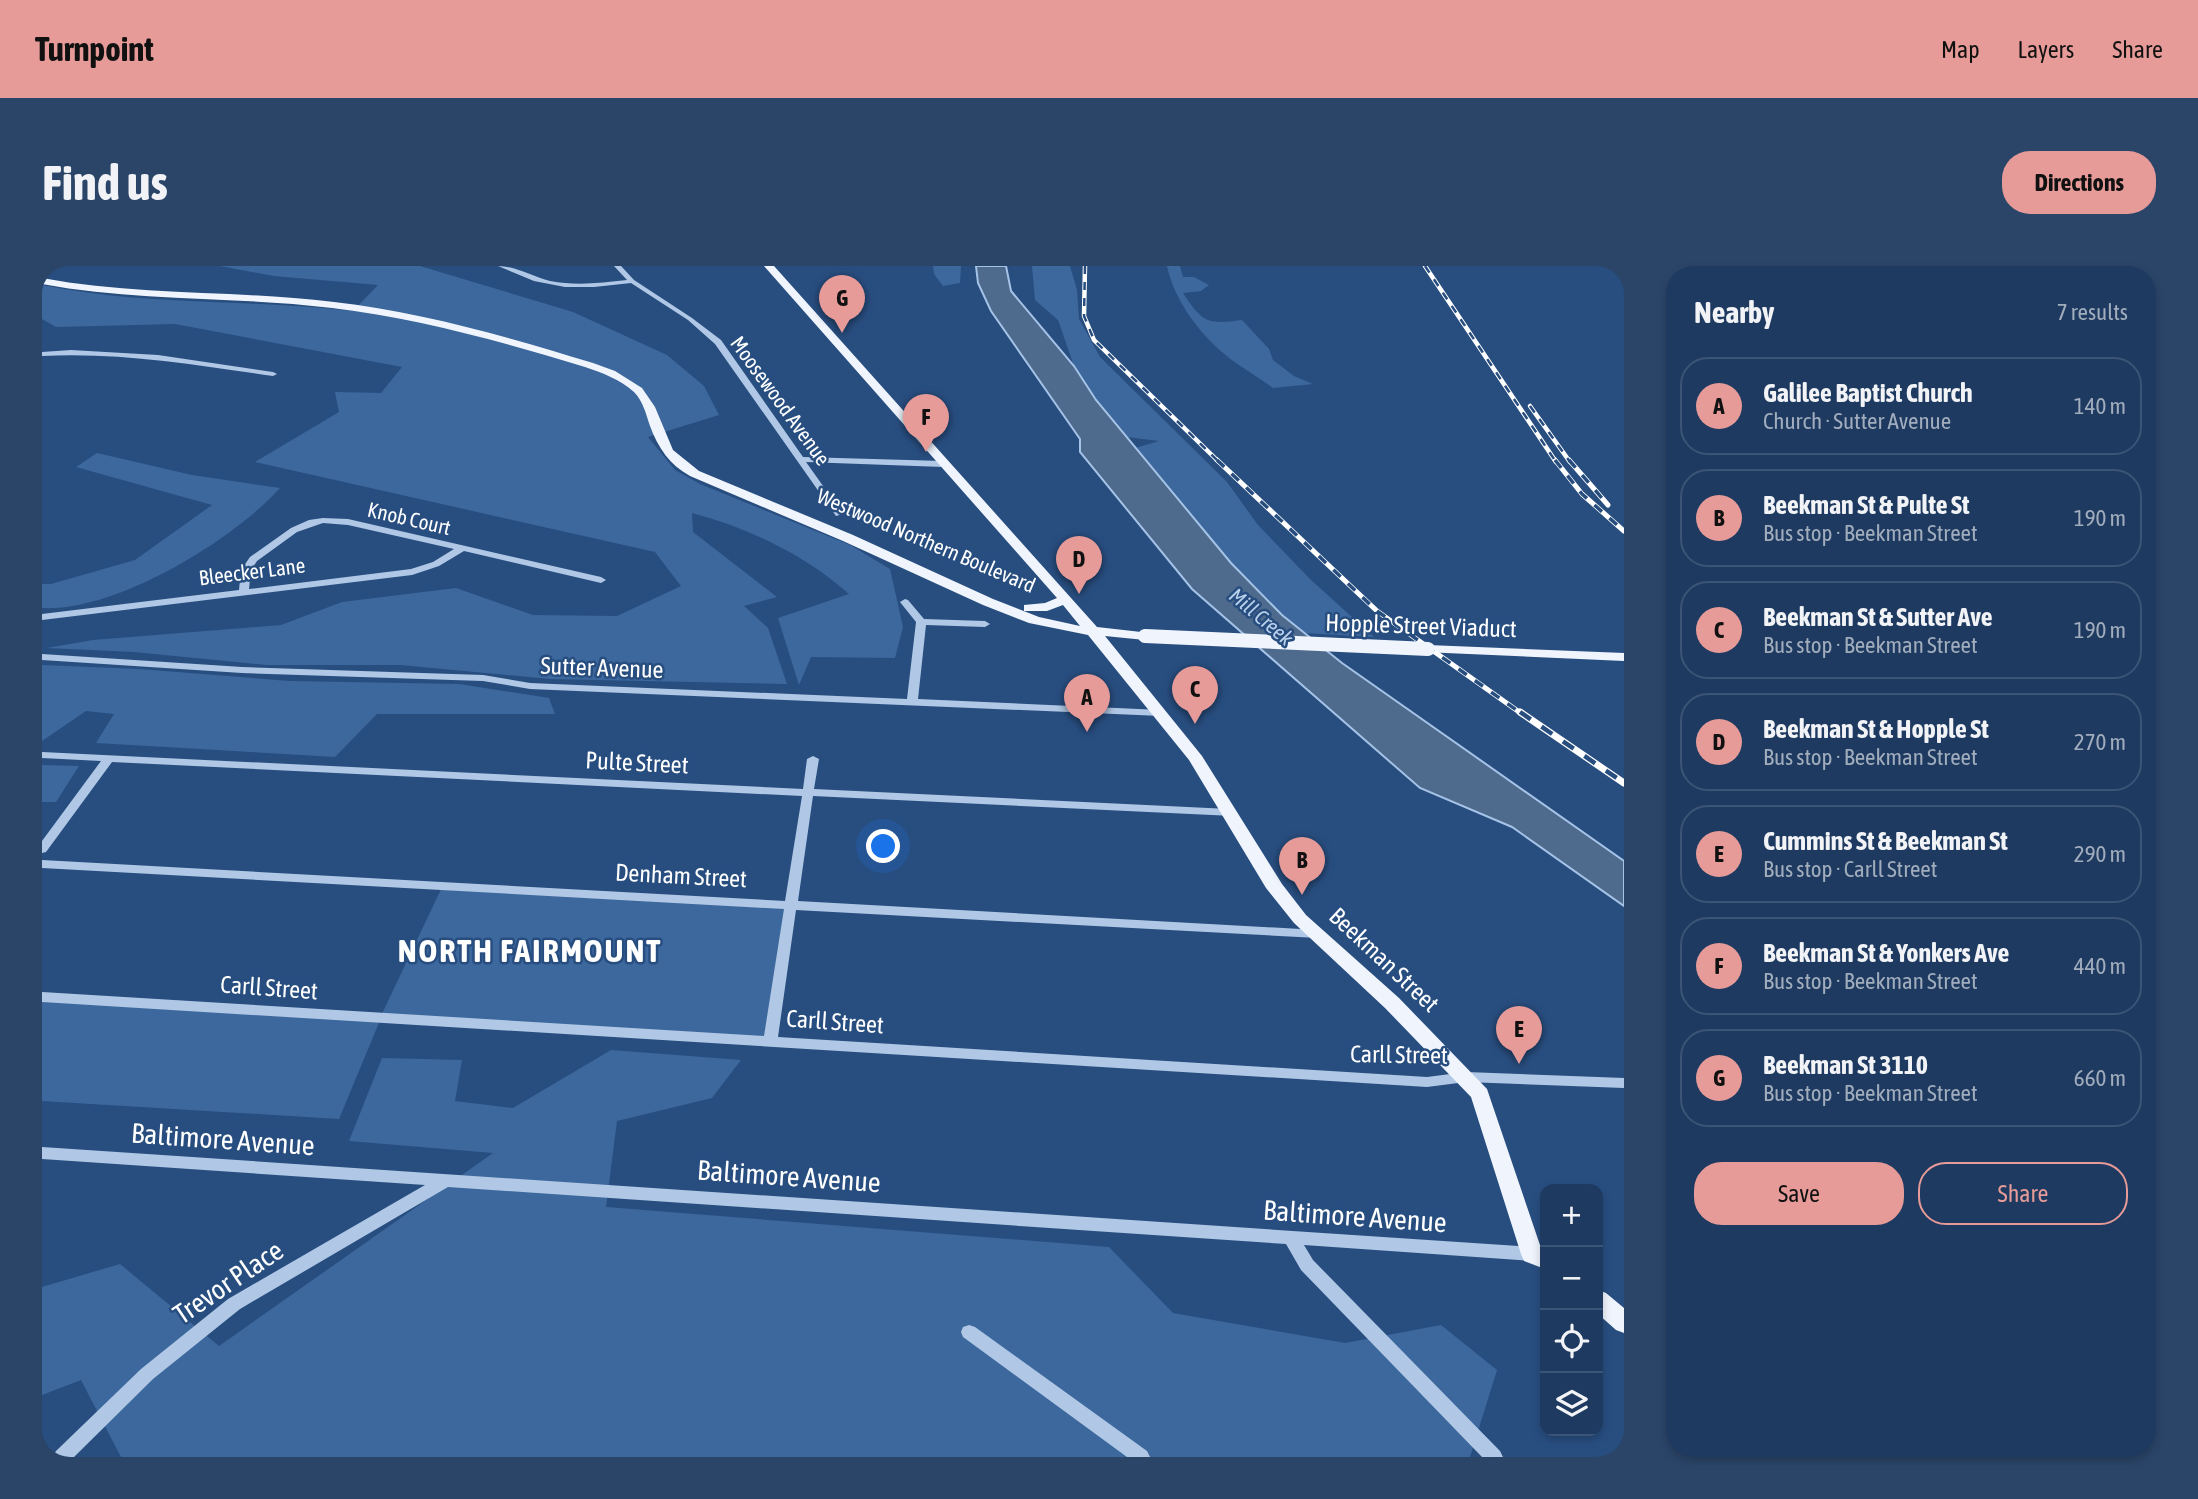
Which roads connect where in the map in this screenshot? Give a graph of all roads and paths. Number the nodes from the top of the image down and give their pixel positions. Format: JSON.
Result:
{"nodes":[{"id":1,"x":501,"y":266,"type":"edge"},
{"id":2,"x":617,"y":266,"type":"edge"},
{"id":3,"x":769,"y":266,"type":"edge"},
{"id":4,"x":42,"y":279,"type":"edge"},
{"id":5,"x":632,"y":281,"type":"junction"},
{"id":6,"x":42,"y":354,"type":"edge"},
{"id":7,"x":273,"y":374,"type":"dead end"},
{"id":8,"x":801,"y":459,"type":"junction"},
{"id":9,"x":943,"y":464,"type":"junction"},
{"id":10,"x":839,"y":514,"type":"dead end"},
{"id":11,"x":461,"y":549,"type":"junction"},
{"id":12,"x":601,"y":580,"type":"dead end"},
{"id":13,"x":244,"y":592,"type":"junction"},
{"id":14,"x":1065,"y":599,"type":"junction"},
{"id":15,"x":905,"y":602,"type":"dead end"},
{"id":16,"x":1029,"y":608,"type":"junction"},
{"id":17,"x":42,"y":617,"type":"edge"},
{"id":18,"x":921,"y":622,"type":"junction"},
{"id":19,"x":985,"y":624,"type":"dead end"},
{"id":20,"x":1093,"y":631,"type":"junction"},
{"id":21,"x":1138,"y":637,"type":"junction"},
{"id":22,"x":42,"y":657,"type":"edge"},
{"id":23,"x":1115,"y":657,"type":"junction"},
{"id":24,"x":1624,"y":657,"type":"edge"},
{"id":25,"x":912,"y":702,"type":"junction"},
{"id":26,"x":1161,"y":713,"type":"junction"},
{"id":27,"x":42,"y":755,"type":"edge"},
{"id":28,"x":108,"y":759,"type":"junction"},
{"id":29,"x":813,"y":759,"type":"dead end"},
{"id":30,"x":809,"y":792,"type":"junction"},
{"id":31,"x":1229,"y":813,"type":"junction"},
{"id":32,"x":42,"y":849,"type":"edge"},
{"id":33,"x":42,"y":864,"type":"edge"},
{"id":34,"x":792,"y":905,"type":"junction"},
{"id":35,"x":1318,"y":934,"type":"junction"},
{"id":36,"x":42,"y":997,"type":"edge"},
{"id":37,"x":771,"y":1041,"type":"junction"},
{"id":38,"x":1466,"y":1077,"type":"junction"},
{"id":39,"x":1624,"y":1083,"type":"edge"},
{"id":40,"x":42,"y":1153,"type":"edge"},
{"id":41,"x":446,"y":1180,"type":"junction"},
{"id":42,"x":1291,"y":1238,"type":"junction"},
{"id":43,"x":1539,"y":1257,"type":"edge"},
{"id":44,"x":1603,"y":1304,"type":"edge"},
{"id":45,"x":1624,"y":1323,"type":"edge"},
{"id":46,"x":969,"y":1332,"type":"dead end"},
{"id":47,"x":62,"y":1457,"type":"edge"},
{"id":48,"x":1140,"y":1457,"type":"edge"},
{"id":49,"x":1494,"y":1457,"type":"edge"}],
"edges":[{"from":1,"to":5,"type":"street"},
{"from":2,"to":5,"type":"street","name":"Moosewood Avenue"},
{"from":3,"to":9,"type":"main road","name":"Beekman Street"},
{"from":4,"to":16,"type":"main road","name":"Westwood Northern Boulevard"},
{"from":4,"to":20,"type":"main road","name":"Westwood Northern Boulevard"},
{"from":5,"to":8,"type":"street","name":"Moosewood Avenue"},
{"from":6,"to":7,"type":"street"},
{"from":8,"to":9,"type":"street"},
{"from":8,"to":10,"type":"street","name":"Moosewood Avenue"},
{"from":9,"to":14,"type":"main road","name":"Beekman Street"},
{"from":11,"to":12,"type":"street","name":"Knob Court"},
{"from":11,"to":13,"type":"street","name":"Bleecker Lane"},
{"from":11,"to":13,"type":"street","name":"Knob Court"},
{"from":13,"to":17,"type":"street","name":"Bleecker Lane"},
{"from":14,"to":16,"type":"main road"},
{"from":14,"to":20,"type":"main road","name":"Beekman Street"},
{"from":15,"to":18,"type":"street"},
{"from":16,"to":20,"type":"main road","name":"Westwood Northern Boulevard"},
{"from":18,"to":19,"type":"street"},
{"from":18,"to":25,"type":"street"},
{"from":20,"to":21,"type":"main road","name":"Hopple Street Viaduct"},
{"from":20,"to":23,"type":"main road","name":"Beekman Street"},
{"from":21,"to":23,"type":"main road"},
{"from":21,"to":24,"type":"main road","name":"Hopple Street Viaduct","bridge":true},
{"from":22,"to":25,"type":"street","name":"Sutter Avenue"},
{"from":23,"to":26,"type":"main road","name":"Beekman Street"},
{"from":25,"to":26,"type":"street","name":"Sutter Avenue"},
{"from":26,"to":31,"type":"main road","name":"Beekman Street"},
{"from":27,"to":28,"type":"street","name":"Pulte Street"},
{"from":28,"to":30,"type":"street","name":"Pulte Street"},
{"from":28,"to":32,"type":"street"},
{"from":29,"to":30,"type":"street"},
{"from":30,"to":31,"type":"street","name":"Pulte Street"},
{"from":30,"to":34,"type":"street"},
{"from":31,"to":35,"type":"main road","name":"Beekman Street"},
{"from":33,"to":34,"type":"street","name":"Denham Street"},
{"from":34,"to":35,"type":"street","name":"Denham Street"},
{"from":34,"to":37,"type":"street"},
{"from":35,"to":38,"type":"main road","name":"Beekman Street"},
{"from":36,"to":37,"type":"street","name":"Carll Street"},
{"from":37,"to":38,"type":"street","name":"Carll Street"},
{"from":38,"to":39,"type":"street","name":"Carll Street"},
{"from":38,"to":43,"type":"main road","name":"Beekman Street"},
{"from":40,"to":41,"type":"street","name":"Baltimore Avenue"},
{"from":41,"to":42,"type":"street","name":"Baltimore Avenue"},
{"from":41,"to":47,"type":"street","name":"Trevor Place"},
{"from":42,"to":43,"type":"street","name":"Baltimore Avenue"},
{"from":42,"to":49,"type":"street"},
{"from":44,"to":45,"type":"main road"},
{"from":46,"to":48,"type":"street"}]}
